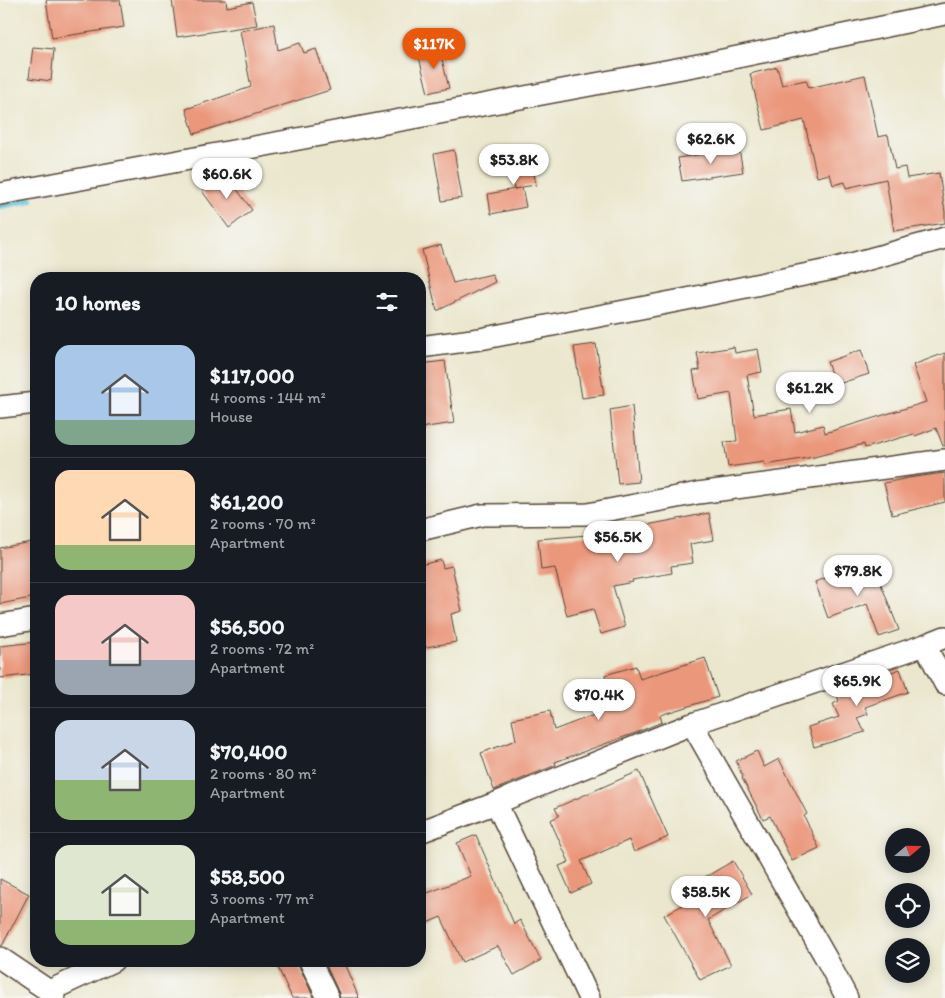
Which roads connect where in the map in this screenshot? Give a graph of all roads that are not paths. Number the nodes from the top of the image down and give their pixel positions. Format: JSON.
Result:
{"nodes":[{"id":1,"x":945,"y":14,"type":"edge"},
{"id":2,"x":0,"y":194,"type":"edge"},
{"id":3,"x":945,"y":238,"type":"edge"},
{"id":4,"x":426,"y":346,"type":"edge"},
{"id":5,"x":30,"y":403,"type":"edge"},
{"id":6,"x":0,"y":407,"type":"edge"},
{"id":7,"x":945,"y":460,"type":"edge"},
{"id":8,"x":426,"y":529,"type":"edge"},
{"id":9,"x":30,"y":620,"type":"edge"},
{"id":10,"x":0,"y":626,"type":"edge"},
{"id":11,"x":945,"y":637,"type":"edge"},
{"id":12,"x":925,"y":645,"type":"junction"},
{"id":13,"x":945,"y":684,"type":"edge"},
{"id":14,"x":692,"y":724,"type":"junction"},
{"id":15,"x":496,"y":803,"type":"junction"},
{"id":16,"x":426,"y":830,"type":"edge"},
{"id":17,"x":0,"y":958,"type":"edge"},
{"id":18,"x":103,"y":967,"type":"edge"},
{"id":19,"x":313,"y":967,"type":"edge"},
{"id":20,"x":52,"y":995,"type":"edge"},
{"id":21,"x":328,"y":998,"type":"edge"},
{"id":22,"x":589,"y":998,"type":"edge"},
{"id":23,"x":847,"y":998,"type":"edge"}],
"edges":[{"from":1,"to":2,"type":"street"},
{"from":3,"to":4,"type":"street"},
{"from":5,"to":6,"type":"street"},
{"from":7,"to":8,"type":"street"},
{"from":9,"to":10,"type":"street"},
{"from":11,"to":12,"type":"street"},
{"from":12,"to":13,"type":"street"},
{"from":12,"to":14,"type":"street"},
{"from":14,"to":15,"type":"street"},
{"from":14,"to":23,"type":"street"},
{"from":15,"to":16,"type":"street"},
{"from":15,"to":22,"type":"street"},
{"from":17,"to":20,"type":"street"},
{"from":18,"to":20,"type":"street"},
{"from":19,"to":21,"type":"street"}]}
